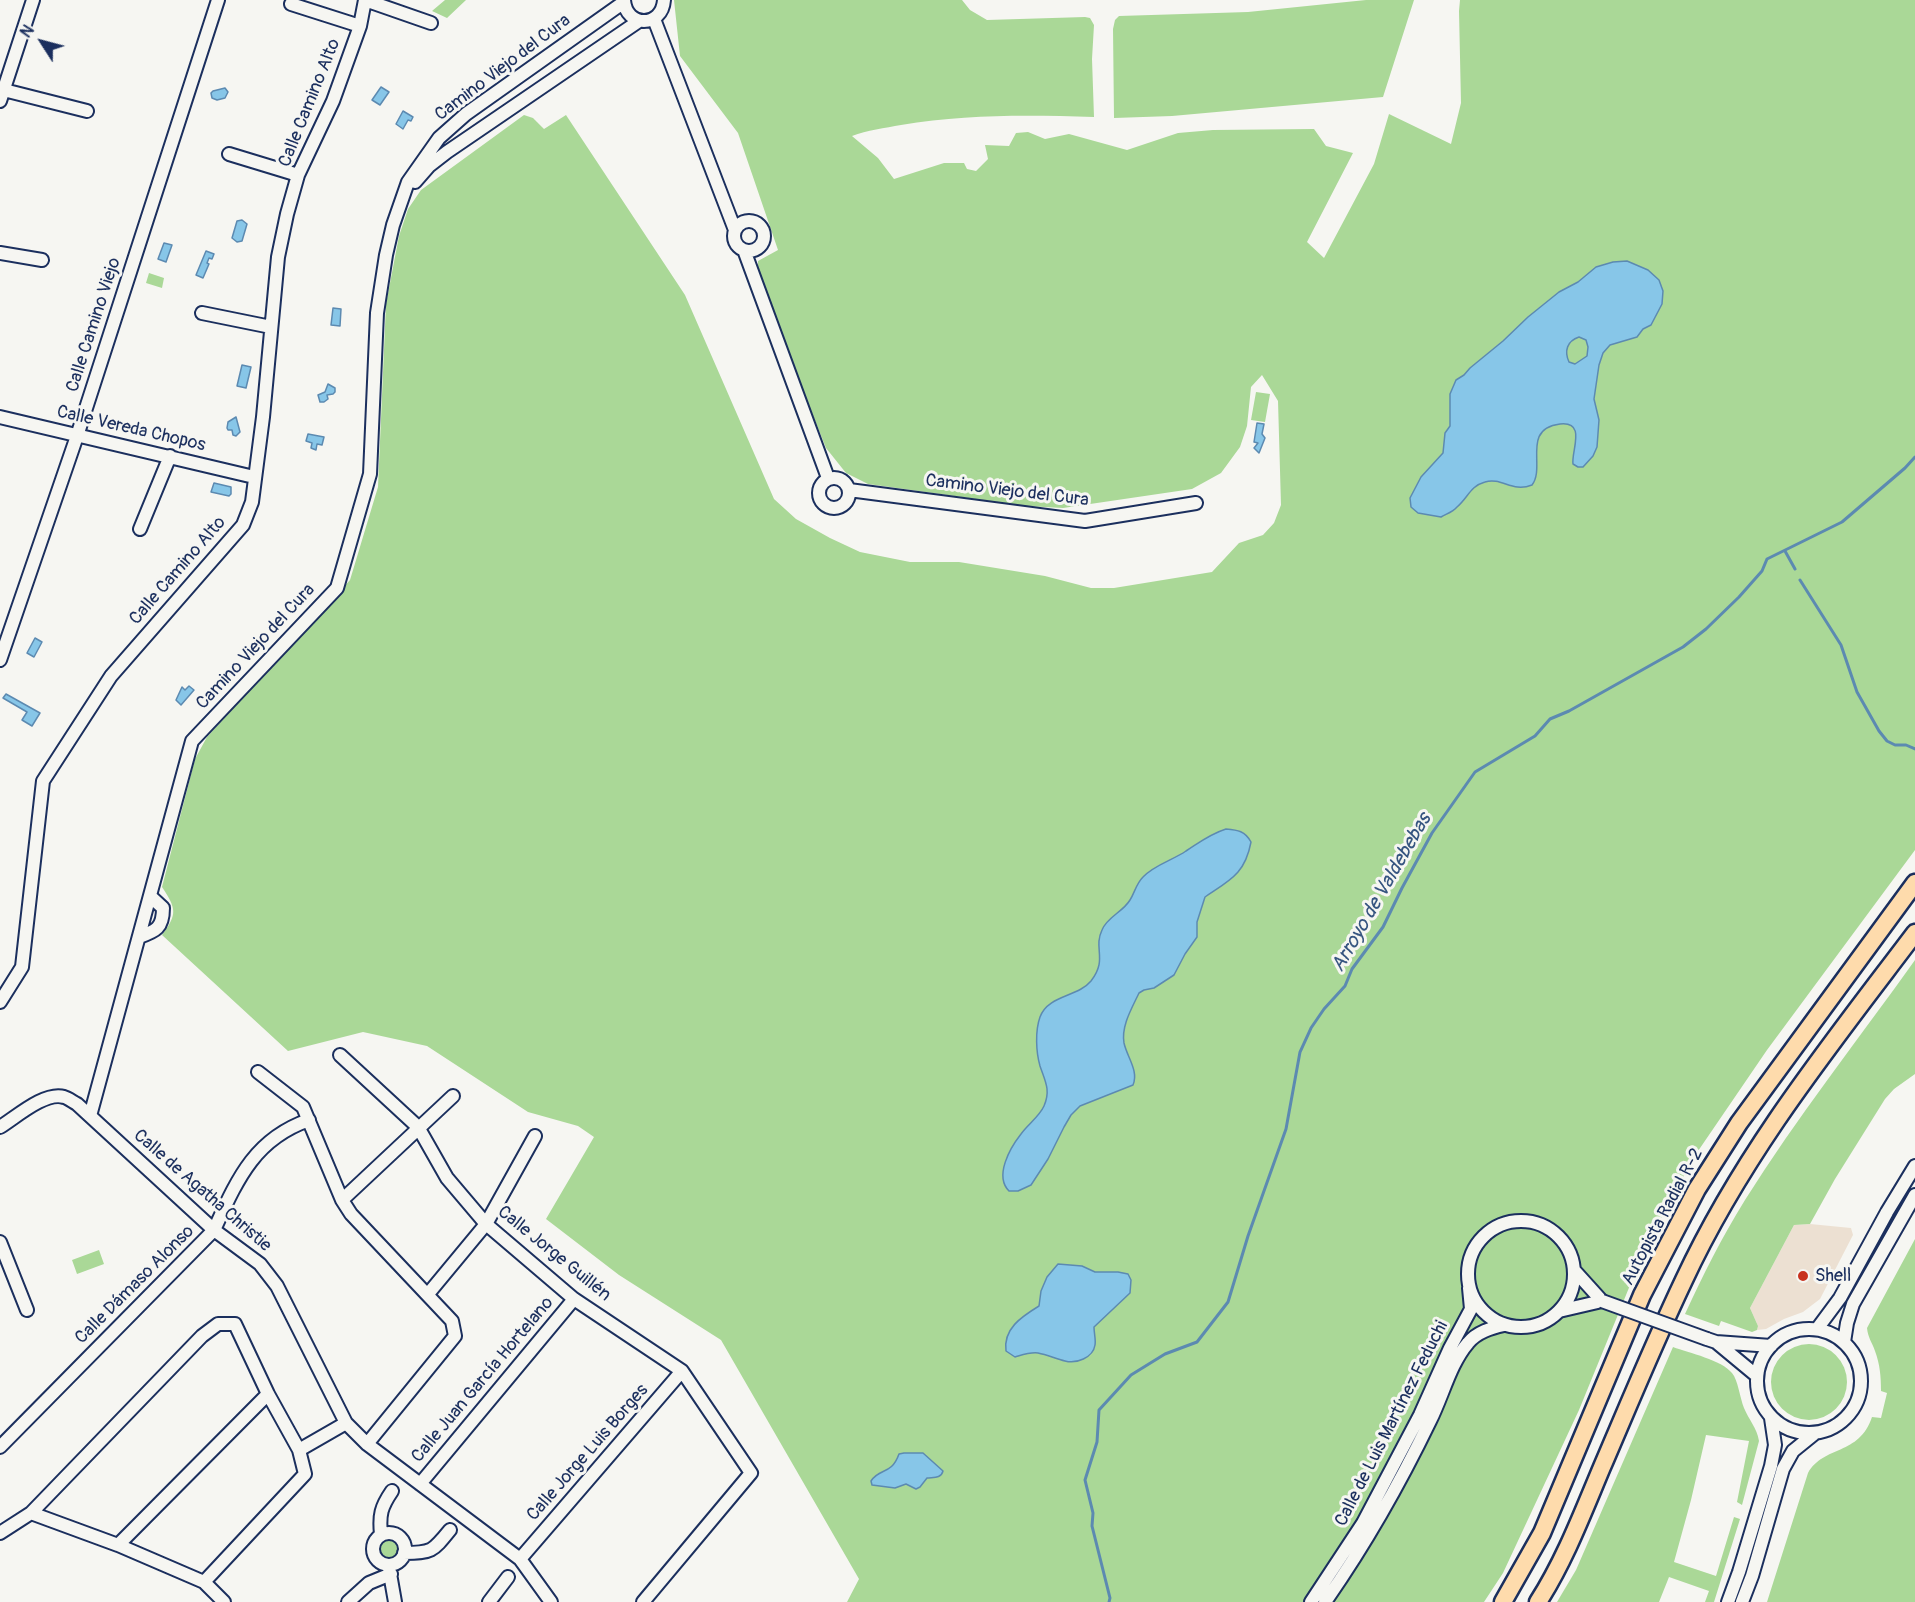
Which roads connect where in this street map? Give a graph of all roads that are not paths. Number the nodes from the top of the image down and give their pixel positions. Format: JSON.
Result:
{"nodes":[{"id":1,"x":33,"y":0,"type":"edge"},
{"id":2,"x":218,"y":0,"type":"edge"},
{"id":3,"x":365,"y":0,"type":"edge"},
{"id":4,"x":664,"y":0,"type":"edge"},
{"id":5,"x":624,"y":1,"type":"edge"},
{"id":6,"x":291,"y":4,"type":"dead end"},
{"id":7,"x":654,"y":19,"type":"junction"},
{"id":8,"x":639,"y":21,"type":"junction"},
{"id":9,"x":431,"y":23,"type":"dead end"},
{"id":10,"x":360,"y":26,"type":"junction"},
{"id":11,"x":1,"y":93,"type":"edge"},
{"id":12,"x":87,"y":111,"type":"dead end"},
{"id":13,"x":229,"y":154,"type":"dead end"},
{"id":14,"x":298,"y":175,"type":"junction"},
{"id":15,"x":724,"y":202,"type":"junction"},
{"id":16,"x":400,"y":205,"type":"junction"},
{"id":17,"x":752,"y":220,"type":"junction"},
{"id":18,"x":735,"y":230,"type":"junction"},
{"id":19,"x":749,"y":250,"type":"junction"},
{"id":20,"x":0,"y":253,"type":"edge"},
{"id":21,"x":42,"y":260,"type":"dead end"},
{"id":22,"x":202,"y":312,"type":"dead end"},
{"id":23,"x":271,"y":327,"type":"junction"},
{"id":24,"x":0,"y":417,"type":"edge"},
{"id":25,"x":77,"y":436,"type":"junction"},
{"id":26,"x":170,"y":456,"type":"junction"},
{"id":27,"x":254,"y":477,"type":"junction"},
{"id":28,"x":828,"y":478,"type":"junction"},
{"id":29,"x":849,"y":490,"type":"junction"},
{"id":30,"x":1196,"y":503,"type":"dead end"},
{"id":31,"x":141,"y":529,"type":"dead end"},
{"id":32,"x":0,"y":660,"type":"edge"},
{"id":33,"x":1915,"y":883,"type":"edge"},
{"id":34,"x":150,"y":896,"type":"junction"},
{"id":35,"x":1915,"y":933,"type":"edge"},
{"id":36,"x":139,"y":937,"type":"junction"},
{"id":37,"x":0,"y":1002,"type":"edge"},
{"id":38,"x":340,"y":1055,"type":"dead end"},
{"id":39,"x":258,"y":1072,"type":"dead end"},
{"id":40,"x":453,"y":1096,"type":"dead end"},
{"id":41,"x":90,"y":1116,"type":"junction"},
{"id":42,"x":309,"y":1120,"type":"junction"},
{"id":43,"x":418,"y":1127,"type":"junction"},
{"id":44,"x":1,"y":1128,"type":"edge"},
{"id":45,"x":535,"y":1136,"type":"dead end"},
{"id":46,"x":1915,"y":1166,"type":"edge"},
{"id":47,"x":1915,"y":1195,"type":"edge"},
{"id":48,"x":342,"y":1200,"type":"junction"},
{"id":49,"x":486,"y":1224,"type":"junction"},
{"id":50,"x":214,"y":1230,"type":"junction"},
{"id":51,"x":0,"y":1242,"type":"edge"},
{"id":52,"x":1575,"y":1270,"type":"junction"},
{"id":53,"x":1469,"y":1288,"type":"junction"},
{"id":54,"x":428,"y":1294,"type":"junction"},
{"id":55,"x":574,"y":1299,"type":"junction"},
{"id":56,"x":1602,"y":1301,"type":"junction"},
{"id":57,"x":27,"y":1310,"type":"dead end"},
{"id":58,"x":1559,"y":1311,"type":"junction"},
{"id":59,"x":1504,"y":1325,"type":"junction"},
{"id":60,"x":1817,"y":1329,"type":"junction"},
{"id":61,"x":1711,"y":1340,"type":"junction"},
{"id":62,"x":1844,"y":1342,"type":"junction"},
{"id":63,"x":1771,"y":1346,"type":"junction"},
{"id":64,"x":682,"y":1371,"type":"junction"},
{"id":65,"x":1757,"y":1376,"type":"junction"},
{"id":66,"x":268,"y":1394,"type":"junction"},
{"id":67,"x":1772,"y":1418,"type":"junction"},
{"id":68,"x":346,"y":1423,"type":"junction"},
{"id":69,"x":1814,"y":1434,"type":"junction"},
{"id":70,"x":367,"y":1444,"type":"junction"},
{"id":71,"x":0,"y":1447,"type":"edge"},
{"id":72,"x":299,"y":1450,"type":"junction"},
{"id":73,"x":420,"y":1484,"type":"junction"},
{"id":74,"x":392,"y":1491,"type":"dead end"},
{"id":75,"x":32,"y":1513,"type":"junction"},
{"id":76,"x":450,"y":1530,"type":"dead end"},
{"id":77,"x":0,"y":1533,"type":"edge"},
{"id":78,"x":381,"y":1534,"type":"junction"},
{"id":79,"x":118,"y":1545,"type":"junction"},
{"id":80,"x":404,"y":1553,"type":"junction"},
{"id":81,"x":520,"y":1559,"type":"junction"},
{"id":82,"x":390,"y":1570,"type":"junction"},
{"id":83,"x":508,"y":1577,"type":"dead end"},
{"id":84,"x":204,"y":1582,"type":"junction"},
{"id":85,"x":224,"y":1602,"type":"edge"},
{"id":86,"x":348,"y":1602,"type":"edge"},
{"id":87,"x":395,"y":1602,"type":"edge"},
{"id":88,"x":489,"y":1602,"type":"edge"},
{"id":89,"x":551,"y":1602,"type":"edge"},
{"id":90,"x":643,"y":1602,"type":"edge"},
{"id":91,"x":1311,"y":1602,"type":"edge"},
{"id":92,"x":1325,"y":1602,"type":"edge"},
{"id":93,"x":1503,"y":1602,"type":"edge"},
{"id":94,"x":1538,"y":1602,"type":"edge"},
{"id":95,"x":1728,"y":1602,"type":"edge"},
{"id":96,"x":1742,"y":1602,"type":"edge"}],
"edges":[{"from":1,"to":11,"type":"street"},
{"from":2,"to":25,"type":"street","name":"Calle Camino Viejo"},
{"from":3,"to":9,"type":"street"},
{"from":3,"to":10,"type":"street","name":"Calle Camino Alto"},
{"from":4,"to":7,"type":"street"},
{"from":5,"to":8,"type":"street"},
{"from":5,"to":16,"type":"street","name":"Camino Viejo del Cura"},
{"from":6,"to":10,"type":"street"},
{"from":7,"to":8,"type":"street"},
{"from":7,"to":15,"type":"street"},
{"from":8,"to":16,"type":"street","name":"Camino Viejo del Cura"},
{"from":10,"to":14,"type":"street","name":"Calle Camino Alto"},
{"from":11,"to":12,"type":"street"},
{"from":13,"to":14,"type":"street"},
{"from":14,"to":23,"type":"street","name":"Calle Camino Alto"},
{"from":15,"to":17,"type":"street"},
{"from":15,"to":18,"type":"street"},
{"from":16,"to":34,"type":"street","name":"Camino Viejo del Cura"},
{"from":17,"to":18,"type":"street"},
{"from":17,"to":19,"type":"street"},
{"from":18,"to":19,"type":"street"},
{"from":19,"to":28,"type":"street"},
{"from":20,"to":21,"type":"street"},
{"from":22,"to":23,"type":"street"},
{"from":23,"to":27,"type":"street","name":"Calle Camino Alto"},
{"from":24,"to":25,"type":"street","name":"Calle Vereda Chopos"},
{"from":25,"to":26,"type":"street","name":"Calle Vereda Chopos"},
{"from":25,"to":32,"type":"street","name":"Calle Camino Viejo"},
{"from":26,"to":27,"type":"street","name":"Calle Vereda Chopos"},
{"from":26,"to":31,"type":"street"},
{"from":27,"to":37,"type":"street","name":"Calle Camino Alto"},
{"from":28,"to":29,"type":"street"},
{"from":28,"to":29,"type":"street"},
{"from":29,"to":30,"type":"street","name":"Camino Viejo del Cura"},
{"from":33,"to":93,"type":"highway","name":"Autopista Radial R-2"},
{"from":34,"to":36,"type":"street","name":"Camino Viejo del Cura"},
{"from":34,"to":36,"type":"street"},
{"from":35,"to":94,"type":"highway"},
{"from":36,"to":41,"type":"street","name":"Camino Viejo del Cura"},
{"from":38,"to":43,"type":"street","name":"Calle Jorge Guillén"},
{"from":39,"to":42,"type":"street"},
{"from":40,"to":43,"type":"street"},
{"from":41,"to":44,"type":"street","name":"Calle de Agatha Christie"},
{"from":41,"to":50,"type":"street","name":"Calle de Agatha Christie"},
{"from":42,"to":48,"type":"street"},
{"from":42,"to":50,"type":"street","name":"Calle Dámaso Alonso"},
{"from":43,"to":48,"type":"street"},
{"from":43,"to":49,"type":"street","name":"Calle Jorge Guillén"},
{"from":45,"to":49,"type":"street"},
{"from":46,"to":60,"type":"street"},
{"from":47,"to":62,"type":"street"},
{"from":48,"to":54,"type":"street"},
{"from":49,"to":54,"type":"street"},
{"from":49,"to":55,"type":"street","name":"Calle Jorge Guillén"},
{"from":50,"to":68,"type":"street","name":"Calle de Agatha Christie"},
{"from":50,"to":71,"type":"street","name":"Calle Dámaso Alonso"},
{"from":51,"to":57,"type":"street"},
{"from":52,"to":53,"type":"street"},
{"from":52,"to":56,"type":"street"},
{"from":52,"to":58,"type":"street"},
{"from":53,"to":59,"type":"street"},
{"from":53,"to":91,"type":"street","name":"Calle de Luis Martínez Feduchi"},
{"from":54,"to":70,"type":"street"},
{"from":55,"to":64,"type":"street","name":"Calle Jorge Guillén"},
{"from":55,"to":73,"type":"street","name":"Calle Juan García Hortelano"},
{"from":56,"to":58,"type":"street"},
{"from":56,"to":61,"type":"street","bridge":true},
{"from":58,"to":59,"type":"street"},
{"from":59,"to":92,"type":"street","name":"Calle de Luis Martínez Feduchi"},
{"from":60,"to":62,"type":"street"},
{"from":60,"to":63,"type":"street"},
{"from":61,"to":63,"type":"street"},
{"from":61,"to":65,"type":"street"},
{"from":62,"to":69,"type":"street"},
{"from":63,"to":65,"type":"street"},
{"from":64,"to":81,"type":"street","name":"Calle Jorge Luis Borges"},
{"from":64,"to":90,"type":"street","name":"Calle Jorge Guillén"},
{"from":65,"to":67,"type":"street"},
{"from":66,"to":72,"type":"street"},
{"from":66,"to":75,"type":"street"},
{"from":66,"to":79,"type":"street"},
{"from":67,"to":69,"type":"street"},
{"from":67,"to":95,"type":"street"},
{"from":68,"to":70,"type":"street","name":"Calle de Agatha Christie"},
{"from":68,"to":72,"type":"street"},
{"from":69,"to":96,"type":"street"},
{"from":70,"to":73,"type":"street","name":"Calle de Agatha Christie"},
{"from":72,"to":84,"type":"street"},
{"from":73,"to":81,"type":"street","name":"Calle de Agatha Christie"},
{"from":74,"to":78,"type":"street"},
{"from":75,"to":77,"type":"street"},
{"from":75,"to":79,"type":"street"},
{"from":76,"to":80,"type":"street"},
{"from":78,"to":80,"type":"street"},
{"from":78,"to":82,"type":"street"},
{"from":79,"to":84,"type":"street"},
{"from":80,"to":82,"type":"street"},
{"from":81,"to":89,"type":"street","name":"Calle de Agatha Christie"},
{"from":82,"to":86,"type":"street"},
{"from":82,"to":87,"type":"street"},
{"from":83,"to":88,"type":"street"},
{"from":84,"to":85,"type":"street"}]}
